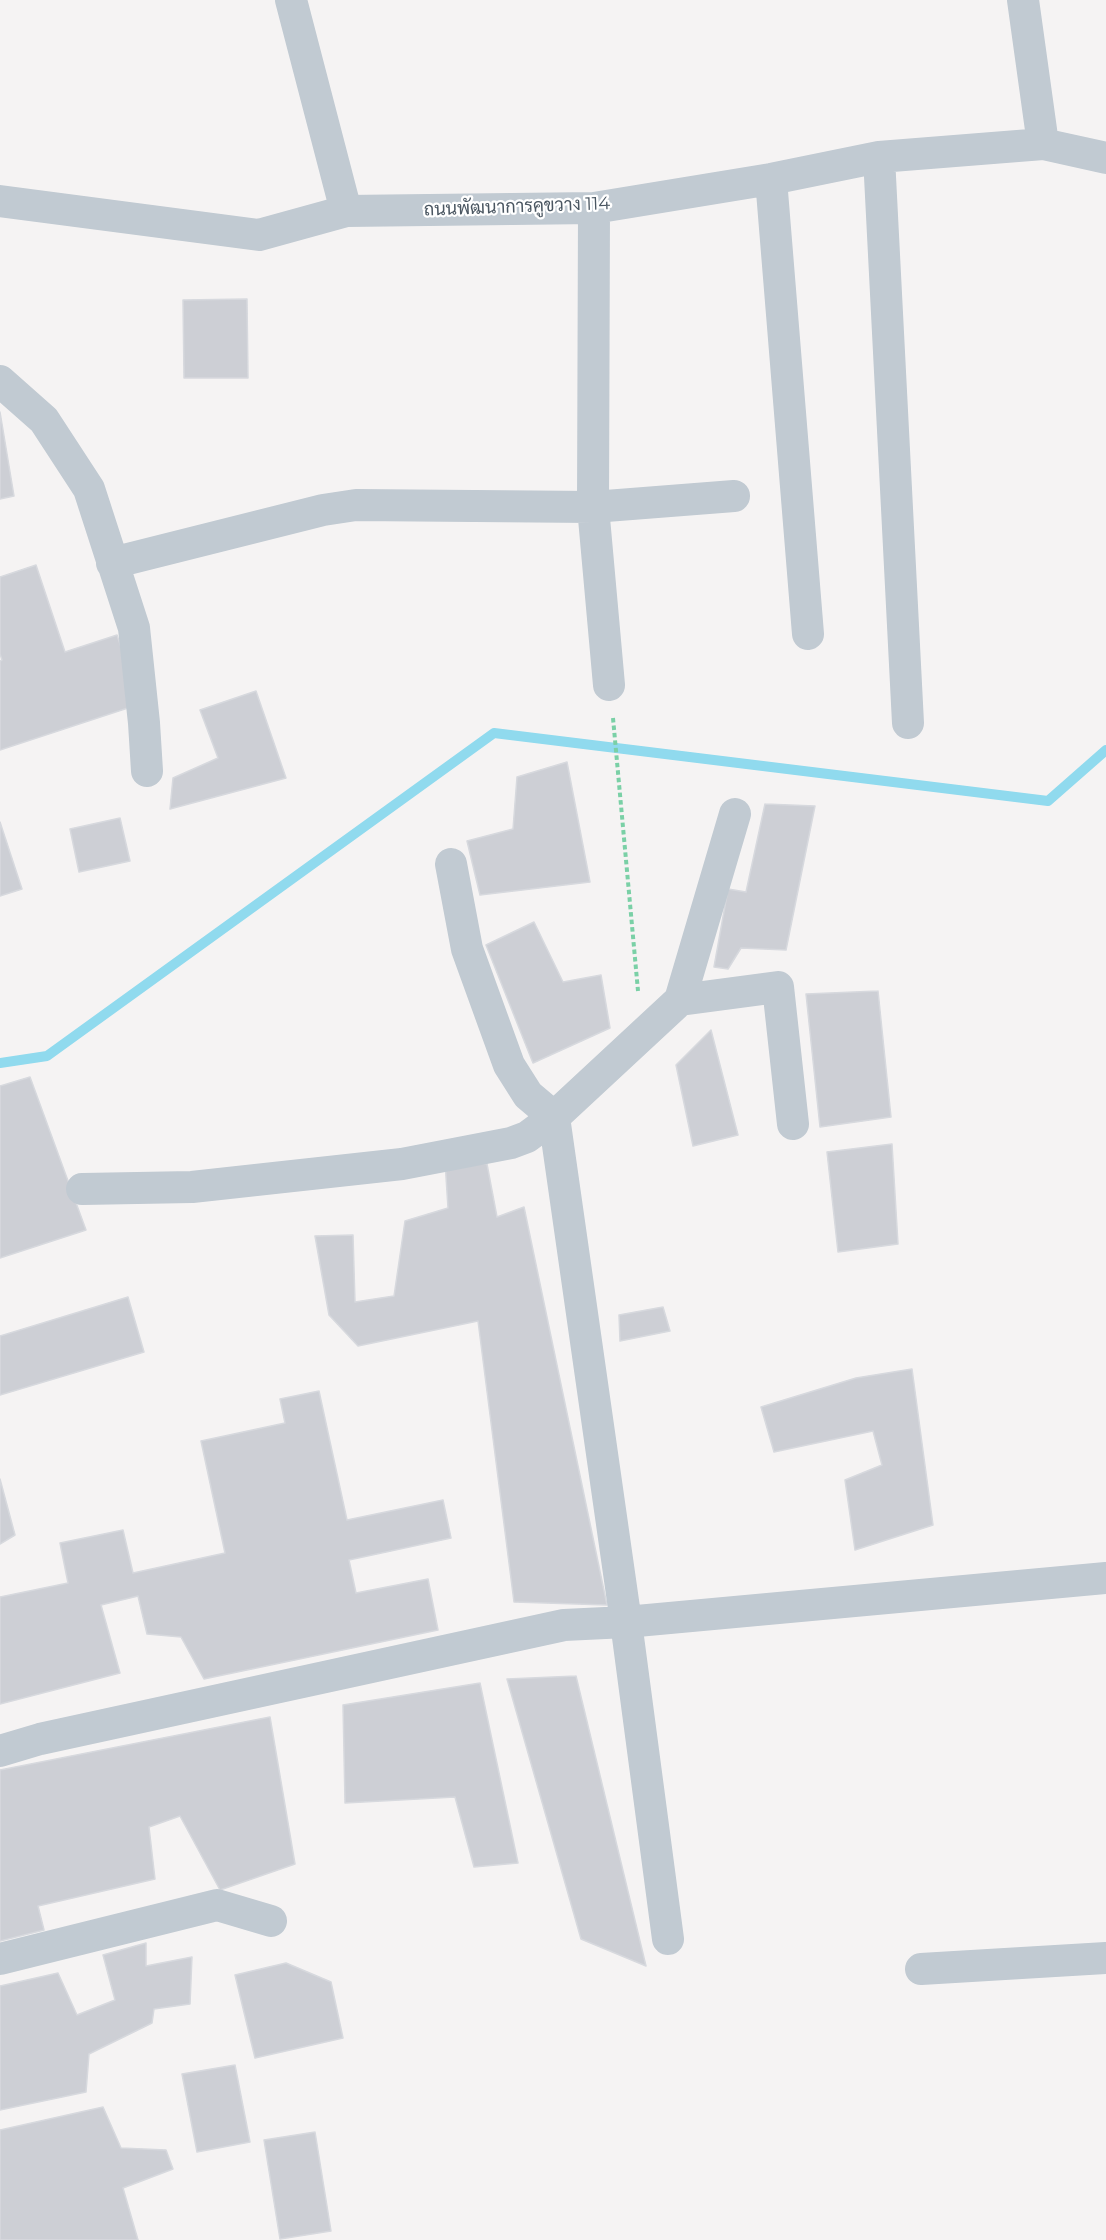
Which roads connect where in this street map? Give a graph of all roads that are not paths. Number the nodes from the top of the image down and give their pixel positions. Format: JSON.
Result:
{"nodes":[{"id":1,"x":291,"y":0,"type":"edge"},
{"id":2,"x":1023,"y":0,"type":"edge"},
{"id":3,"x":1043,"y":144,"type":"junction"},
{"id":4,"x":879,"y":157,"type":"junction"},
{"id":5,"x":1106,"y":158,"type":"edge"},
{"id":6,"x":771,"y":178,"type":"junction"},
{"id":7,"x":0,"y":201,"type":"edge"},
{"id":8,"x":594,"y":208,"type":"junction"},
{"id":9,"x":346,"y":211,"type":"junction"},
{"id":10,"x":0,"y":381,"type":"edge"},
{"id":11,"x":734,"y":496,"type":"dead end"},
{"id":12,"x":593,"y":507,"type":"junction"},
{"id":13,"x":112,"y":563,"type":"junction"},
{"id":14,"x":808,"y":634,"type":"dead end"},
{"id":15,"x":609,"y":685,"type":"dead end"},
{"id":16,"x":908,"y":723,"type":"dead end"},
{"id":17,"x":147,"y":771,"type":"dead end"},
{"id":18,"x":735,"y":814,"type":"dead end"},
{"id":19,"x":451,"y":864,"type":"dead end"},
{"id":20,"x":680,"y":1000,"type":"junction"},
{"id":21,"x":554,"y":1117,"type":"junction"},
{"id":22,"x":793,"y":1124,"type":"dead end"},
{"id":23,"x":82,"y":1189,"type":"dead end"},
{"id":24,"x":1106,"y":1578,"type":"edge"},
{"id":25,"x":626,"y":1622,"type":"junction"},
{"id":26,"x":0,"y":1751,"type":"edge"},
{"id":27,"x":271,"y":1921,"type":"dead end"},
{"id":28,"x":668,"y":1939,"type":"dead end"},
{"id":29,"x":1106,"y":1958,"type":"edge"},
{"id":30,"x":0,"y":1959,"type":"edge"},
{"id":31,"x":921,"y":1969,"type":"dead end"}],
"edges":[{"from":1,"to":9,"type":"street"},
{"from":2,"to":3,"type":"street"},
{"from":3,"to":4,"type":"street","name":"ถนนพัฒนาการคูขวาง 114"},
{"from":3,"to":5,"type":"street","name":"ถนนพัฒนาการคูขวาง 114"},
{"from":4,"to":6,"type":"street","name":"ถนนพัฒนาการคูขวาง 114"},
{"from":4,"to":16,"type":"street"},
{"from":6,"to":8,"type":"street","name":"ถนนพัฒนาการคูขวาง 114"},
{"from":6,"to":14,"type":"street"},
{"from":7,"to":9,"type":"street","name":"ถนนพัฒนาการคูขวาง 114"},
{"from":8,"to":9,"type":"street","name":"ถนนพัฒนาการคูขวาง 114"},
{"from":8,"to":12,"type":"street"},
{"from":10,"to":13,"type":"street"},
{"from":11,"to":12,"type":"street"},
{"from":12,"to":13,"type":"street"},
{"from":12,"to":15,"type":"street"},
{"from":13,"to":17,"type":"street"},
{"from":18,"to":20,"type":"street"},
{"from":19,"to":21,"type":"street"},
{"from":20,"to":21,"type":"street"},
{"from":20,"to":22,"type":"street"},
{"from":21,"to":23,"type":"street"},
{"from":21,"to":25,"type":"street"},
{"from":24,"to":25,"type":"street"},
{"from":25,"to":26,"type":"street"},
{"from":25,"to":28,"type":"street"},
{"from":27,"to":30,"type":"street"},
{"from":29,"to":31,"type":"street"}]}
